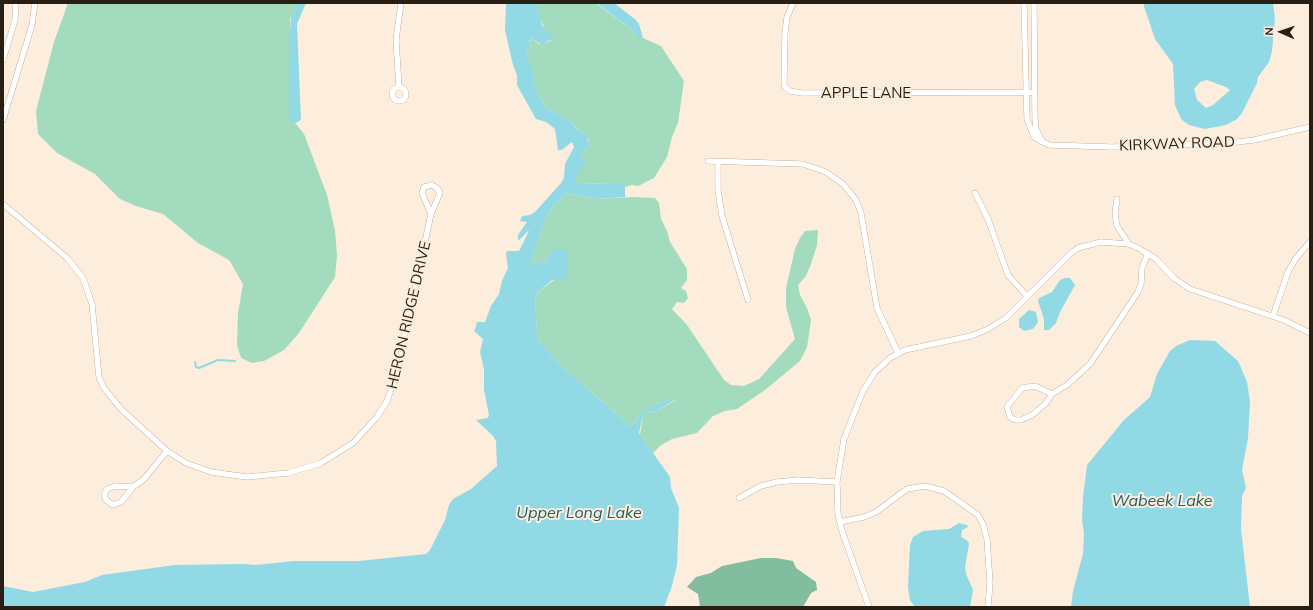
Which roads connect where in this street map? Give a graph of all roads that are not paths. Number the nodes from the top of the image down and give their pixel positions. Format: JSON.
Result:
{"nodes":[{"id":1,"x":16,"y":3,"type":"edge"},
{"id":2,"x":35,"y":3,"type":"edge"},
{"id":3,"x":401,"y":3,"type":"edge"},
{"id":4,"x":793,"y":3,"type":"edge"},
{"id":5,"x":1024,"y":3,"type":"edge"},
{"id":6,"x":1034,"y":3,"type":"edge"},
{"id":7,"x":3,"y":60,"type":"edge"},
{"id":8,"x":399,"y":87,"type":"dead end"},
{"id":9,"x":1026,"y":92,"type":"junction"},
{"id":10,"x":1034,"y":92,"type":"junction"},
{"id":11,"x":3,"y":120,"type":"edge"},
{"id":12,"x":1310,"y":126,"type":"edge"},
{"id":13,"x":1042,"y":142,"type":"junction"},
{"id":14,"x":708,"y":161,"type":"dead end"},
{"id":15,"x":718,"y":162,"type":"junction"},
{"id":16,"x":975,"y":194,"type":"dead end"},
{"id":17,"x":1117,"y":199,"type":"dead end"},
{"id":18,"x":3,"y":204,"type":"edge"},
{"id":19,"x":431,"y":214,"type":"junction"},
{"id":20,"x":1310,"y":242,"type":"edge"},
{"id":21,"x":1129,"y":244,"type":"junction"},
{"id":22,"x":1148,"y":253,"type":"junction"},
{"id":23,"x":1027,"y":296,"type":"junction"},
{"id":24,"x":748,"y":300,"type":"dead end"},
{"id":25,"x":1273,"y":316,"type":"junction"},
{"id":26,"x":1310,"y":333,"type":"edge"},
{"id":27,"x":898,"y":353,"type":"junction"},
{"id":28,"x":1052,"y":394,"type":"junction"},
{"id":29,"x":167,"y":451,"type":"junction"},
{"id":30,"x":836,"y":482,"type":"junction"},
{"id":31,"x":134,"y":486,"type":"junction"},
{"id":32,"x":739,"y":498,"type":"dead end"},
{"id":33,"x":840,"y":522,"type":"junction"},
{"id":34,"x":869,"y":607,"type":"edge"},
{"id":35,"x":988,"y":607,"type":"edge"}],
"edges":[{"from":1,"to":7,"type":"street"},
{"from":2,"to":11,"type":"street"},
{"from":3,"to":8,"type":"street"},
{"from":4,"to":9,"type":"street","name":"APPLE LANE"},
{"from":5,"to":9,"type":"street"},
{"from":6,"to":10,"type":"street"},
{"from":9,"to":10,"type":"street","name":"APPLE LANE"},
{"from":9,"to":13,"type":"street"},
{"from":10,"to":13,"type":"street"},
{"from":12,"to":13,"type":"street","name":"KIRKWAY ROAD"},
{"from":14,"to":15,"type":"street"},
{"from":15,"to":24,"type":"street"},
{"from":15,"to":27,"type":"street"},
{"from":16,"to":23,"type":"street"},
{"from":17,"to":21,"type":"street"},
{"from":18,"to":29,"type":"street","name":"HERON RIDGE DRIVE"},
{"from":19,"to":19,"type":"street","name":"HERON RIDGE DRIVE"},
{"from":19,"to":29,"type":"street","name":"HERON RIDGE DRIVE"},
{"from":20,"to":25,"type":"street"},
{"from":21,"to":22,"type":"street"},
{"from":21,"to":23,"type":"street"},
{"from":22,"to":25,"type":"street"},
{"from":22,"to":28,"type":"street"},
{"from":23,"to":27,"type":"street"},
{"from":25,"to":26,"type":"street"},
{"from":27,"to":30,"type":"street"},
{"from":28,"to":28,"type":"street"},
{"from":29,"to":31,"type":"street"},
{"from":30,"to":32,"type":"street"},
{"from":30,"to":33,"type":"street"},
{"from":31,"to":31,"type":"street"},
{"from":33,"to":34,"type":"street"},
{"from":33,"to":35,"type":"street"}]}
